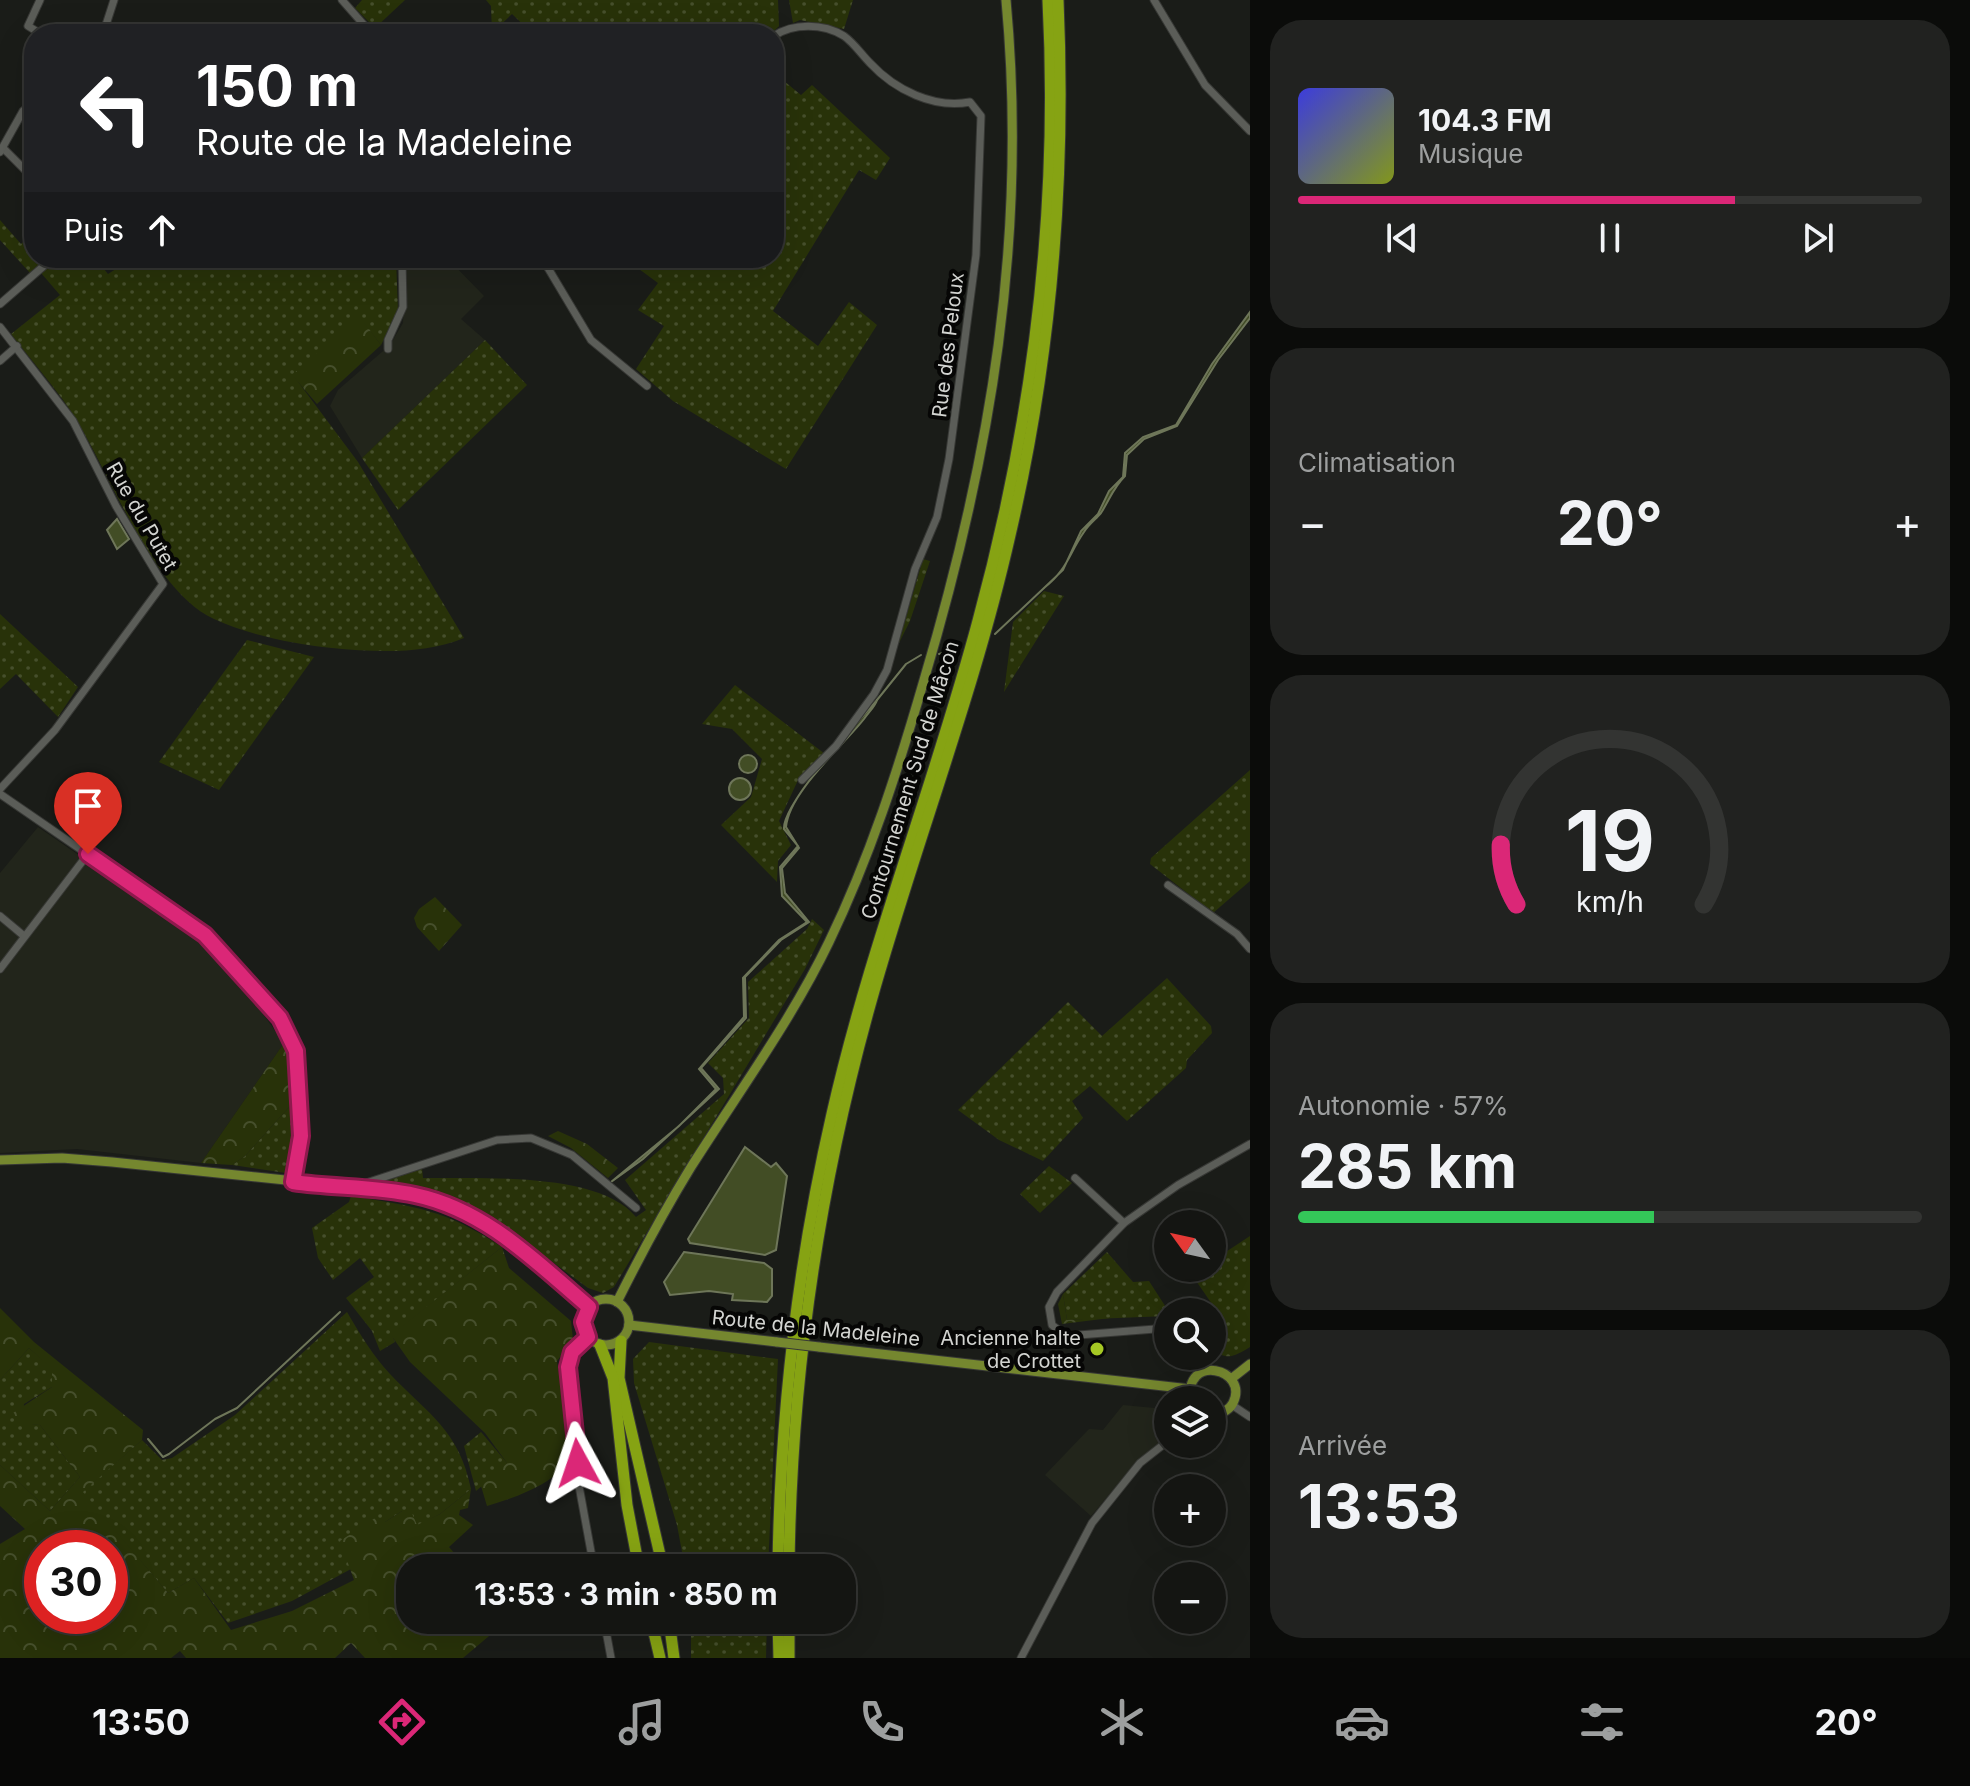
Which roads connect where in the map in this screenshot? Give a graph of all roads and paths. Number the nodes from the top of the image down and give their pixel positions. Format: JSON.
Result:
{"nodes":[{"id":1,"x":40,"y":0,"type":"edge"},
{"id":2,"x":114,"y":0,"type":"edge"},
{"id":3,"x":342,"y":0,"type":"edge"},
{"id":4,"x":1006,"y":0,"type":"edge"},
{"id":5,"x":1048,"y":0,"type":"edge"},
{"id":6,"x":1058,"y":0,"type":"edge"},
{"id":7,"x":1154,"y":0,"type":"edge"},
{"id":8,"x":29,"y":24,"type":"edge"},
{"id":9,"x":106,"y":24,"type":"edge"},
{"id":10,"x":363,"y":24,"type":"edge"},
{"id":11,"x":784,"y":29,"type":"edge"},
{"id":12,"x":24,"y":110,"type":"edge"},
{"id":13,"x":1250,"y":131,"type":"edge"},
{"id":14,"x":1,"y":150,"type":"edge"},
{"id":15,"x":24,"y":170,"type":"edge"},
{"id":16,"x":41,"y":268,"type":"edge"},
{"id":17,"x":402,"y":268,"type":"edge"},
{"id":18,"x":548,"y":268,"type":"edge"},
{"id":19,"x":0,"y":304,"type":"edge"},
{"id":20,"x":0,"y":327,"type":"edge"},
{"id":21,"x":17,"y":346,"type":"junction"},
{"id":22,"x":388,"y":349,"type":"dead end"},
{"id":23,"x":0,"y":361,"type":"edge"},
{"id":24,"x":647,"y":386,"type":"dead end"},
{"id":25,"x":802,"y":780,"type":"dead end"},
{"id":26,"x":0,"y":791,"type":"edge"},
{"id":27,"x":88,"y":854,"type":"junction"},
{"id":28,"x":1168,"y":885,"type":"dead end"},
{"id":29,"x":0,"y":916,"type":"edge"},
{"id":30,"x":24,"y":936,"type":"junction"},
{"id":31,"x":1250,"y":949,"type":"edge"},
{"id":32,"x":0,"y":969,"type":"edge"},
{"id":33,"x":1250,"y":1144,"type":"edge"},
{"id":34,"x":0,"y":1160,"type":"edge"},
{"id":35,"x":1075,"y":1178,"type":"dead end"},
{"id":36,"x":293,"y":1182,"type":"junction"},
{"id":37,"x":355,"y":1187,"type":"junction"},
{"id":38,"x":636,"y":1208,"type":"dead end"},
{"id":39,"x":1124,"y":1223,"type":"junction"},
{"id":40,"x":617,"y":1302,"type":"junction"},
{"id":41,"x":589,"y":1307,"type":"junction"},
{"id":42,"x":629,"y":1325,"type":"junction"},
{"id":43,"x":1154,"y":1329,"type":"edge"},
{"id":44,"x":588,"y":1337,"type":"junction"},
{"id":45,"x":621,"y":1341,"type":"junction"},
{"id":46,"x":600,"y":1345,"type":"junction"},
{"id":47,"x":1250,"y":1364,"type":"edge"},
{"id":48,"x":1206,"y":1371,"type":"joint"},
{"id":49,"x":1231,"y":1379,"type":"junction"},
{"id":50,"x":1193,"y":1386,"type":"edge"},
{"id":51,"x":1154,"y":1390,"type":"edge"},
{"id":52,"x":1232,"y":1405,"type":"junction"},
{"id":53,"x":1226,"y":1408,"type":"edge"},
{"id":54,"x":1250,"y":1417,"type":"edge"},
{"id":55,"x":1154,"y":1452,"type":"edge"},
{"id":56,"x":591,"y":1554,"type":"edge"},
{"id":57,"x":636,"y":1554,"type":"edge"},
{"id":58,"x":660,"y":1554,"type":"edge"},
{"id":59,"x":779,"y":1554,"type":"edge"},
{"id":60,"x":790,"y":1554,"type":"edge"},
{"id":61,"x":607,"y":1634,"type":"edge"},
{"id":62,"x":654,"y":1634,"type":"edge"},
{"id":63,"x":671,"y":1634,"type":"edge"},
{"id":64,"x":778,"y":1634,"type":"edge"},
{"id":65,"x":789,"y":1634,"type":"edge"},
{"id":66,"x":611,"y":1658,"type":"edge"},
{"id":67,"x":660,"y":1658,"type":"edge"},
{"id":68,"x":674,"y":1658,"type":"edge"},
{"id":69,"x":779,"y":1658,"type":"edge"},
{"id":70,"x":789,"y":1658,"type":"edge"},
{"id":71,"x":1021,"y":1658,"type":"edge"}],
"edges":[{"from":1,"to":8,"type":"street"},
{"from":2,"to":9,"type":"street"},
{"from":3,"to":10,"type":"street"},
{"from":4,"to":40,"type":"main road"},
{"from":5,"to":59,"type":"highway","name":"Contournement Sud de Mâcon"},
{"from":6,"to":60,"type":"highway","name":"Contournement Sud de Mâcon"},
{"from":7,"to":13,"type":"street"},
{"from":11,"to":25,"type":"street","name":"Rue des Peloux"},
{"from":12,"to":14,"type":"street"},
{"from":14,"to":15,"type":"street"},
{"from":16,"to":19,"type":"street"},
{"from":17,"to":22,"type":"street"},
{"from":18,"to":24,"type":"street"},
{"from":20,"to":21,"type":"street","name":"Rue du Putet"},
{"from":21,"to":23,"type":"street"},
{"from":21,"to":26,"type":"street","name":"Rue du Putet"},
{"from":26,"to":27,"type":"street"},
{"from":27,"to":30,"type":"street"},
{"from":27,"to":36,"type":"street"},
{"from":28,"to":31,"type":"street"},
{"from":29,"to":30,"type":"street"},
{"from":30,"to":32,"type":"street"},
{"from":33,"to":39,"type":"street"},
{"from":34,"to":36,"type":"main road"},
{"from":35,"to":39,"type":"street"},
{"from":36,"to":37,"type":"main road"},
{"from":37,"to":38,"type":"street"},
{"from":37,"to":41,"type":"main road"},
{"from":39,"to":43,"type":"street"},
{"from":40,"to":41,"type":"main road"},
{"from":40,"to":42,"type":"main road"},
{"from":41,"to":44,"type":"main road"},
{"from":42,"to":45,"type":"main road"},
{"from":42,"to":51,"type":"main road","name":"Route de la Madeleine","bridge":true},
{"from":44,"to":46,"type":"main road"},
{"from":44,"to":56,"type":"street"},
{"from":45,"to":46,"type":"main road"},
{"from":45,"to":58,"type":"highway"},
{"from":46,"to":57,"type":"highway"},
{"from":47,"to":49,"type":"main road"},
{"from":48,"to":49,"type":"main road"},
{"from":48,"to":50,"type":"main road"},
{"from":49,"to":52,"type":"main road"},
{"from":52,"to":53,"type":"main road"},
{"from":52,"to":54,"type":"street"},
{"from":55,"to":71,"type":"street"},
{"from":61,"to":66,"type":"street"},
{"from":62,"to":67,"type":"highway"},
{"from":63,"to":68,"type":"highway"},
{"from":64,"to":69,"type":"highway"},
{"from":65,"to":70,"type":"highway"}]}
